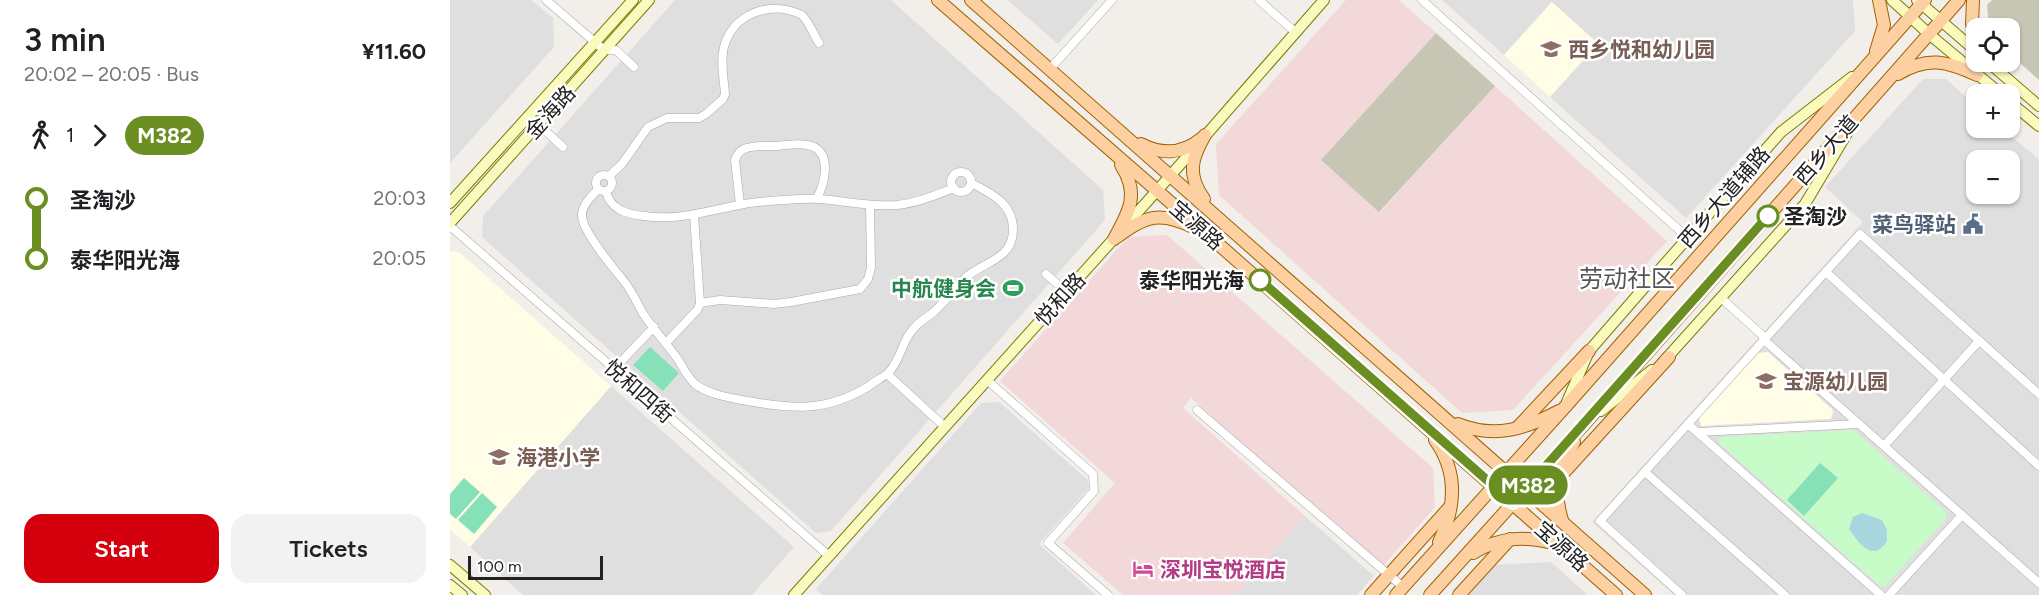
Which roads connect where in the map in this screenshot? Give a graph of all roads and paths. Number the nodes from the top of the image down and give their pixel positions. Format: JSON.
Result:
{"nodes":[{"id":1,"x":546,"y":0,"type":"edge"},
{"id":2,"x":633,"y":0,"type":"edge"},
{"id":3,"x":649,"y":0,"type":"edge"},
{"id":4,"x":938,"y":0,"type":"edge"},
{"id":5,"x":971,"y":0,"type":"edge"},
{"id":6,"x":1112,"y":0,"type":"edge"},
{"id":7,"x":1259,"y":0,"type":"edge"},
{"id":8,"x":1324,"y":0,"type":"edge"},
{"id":9,"x":1422,"y":0,"type":"edge"},
{"id":10,"x":1879,"y":0,"type":"edge"},
{"id":11,"x":1892,"y":0,"type":"edge"},
{"id":12,"x":1959,"y":0,"type":"edge"},
{"id":13,"x":1973,"y":0,"type":"edge"},
{"id":14,"x":1921,"y":1,"type":"edge"},
{"id":15,"x":1910,"y":17,"type":"junction"},
{"id":16,"x":1972,"y":18,"type":"edge"},
{"id":17,"x":1940,"y":21,"type":"junction"},
{"id":18,"x":1295,"y":32,"type":"junction"},
{"id":19,"x":1929,"y":34,"type":"junction"},
{"id":20,"x":595,"y":42,"type":"junction"},
{"id":21,"x":819,"y":43,"type":"dead end"},
{"id":22,"x":1966,"y":43,"type":"edge"},
{"id":23,"x":604,"y":50,"type":"junction"},
{"id":24,"x":1871,"y":61,"type":"junction"},
{"id":25,"x":634,"y":67,"type":"dead end"},
{"id":26,"x":1050,"y":69,"type":"junction"},
{"id":27,"x":2000,"y":72,"type":"edge"},
{"id":28,"x":1977,"y":75,"type":"junction"},
{"id":29,"x":1887,"y":81,"type":"junction"},
{"id":30,"x":1988,"y":84,"type":"edge"},
{"id":31,"x":2039,"y":106,"type":"edge"},
{"id":32,"x":2020,"y":110,"type":"edge"},
{"id":33,"x":1859,"y":113,"type":"junction"},
{"id":34,"x":529,"y":116,"type":"junction"},
{"id":35,"x":538,"y":125,"type":"junction"},
{"id":36,"x":2039,"y":126,"type":"edge"},
{"id":37,"x":1205,"y":135,"type":"junction"},
{"id":38,"x":1127,"y":136,"type":"junction"},
{"id":39,"x":1104,"y":146,"type":"junction"},
{"id":40,"x":563,"y":147,"type":"dead end"},
{"id":41,"x":1171,"y":175,"type":"junction"},
{"id":42,"x":609,"y":176,"type":"junction"},
{"id":43,"x":971,"y":183,"type":"junction"},
{"id":44,"x":954,"y":188,"type":"junction"},
{"id":45,"x":602,"y":190,"type":"junction"},
{"id":46,"x":1157,"y":191,"type":"junction"},
{"id":47,"x":817,"y":198,"type":"junction"},
{"id":48,"x":450,"y":203,"type":"edge"},
{"id":49,"x":740,"y":204,"type":"junction"},
{"id":50,"x":870,"y":205,"type":"junction"},
{"id":51,"x":694,"y":215,"type":"junction"},
{"id":52,"x":450,"y":224,"type":"edge"},
{"id":53,"x":1227,"y":224,"type":"junction"},
{"id":54,"x":1208,"y":235,"type":"junction"},
{"id":55,"x":1688,"y":238,"type":"junction"},
{"id":56,"x":1114,"y":239,"type":"junction"},
{"id":57,"x":1826,"y":272,"type":"junction"},
{"id":58,"x":1046,"y":273,"type":"dead end"},
{"id":59,"x":1066,"y":292,"type":"junction"},
{"id":60,"x":1721,"y":298,"type":"junction"},
{"id":61,"x":700,"y":303,"type":"junction"},
{"id":62,"x":654,"y":327,"type":"junction"},
{"id":63,"x":1764,"y":340,"type":"junction"},
{"id":64,"x":1979,"y":340,"type":"junction"},
{"id":65,"x":666,"y":343,"type":"junction"},
{"id":66,"x":1589,"y":351,"type":"junction"},
{"id":67,"x":1669,"y":357,"type":"junction"},
{"id":68,"x":614,"y":369,"type":"junction"},
{"id":69,"x":887,"y":374,"type":"junction"},
{"id":70,"x":987,"y":380,"type":"junction"},
{"id":71,"x":1944,"y":380,"type":"junction"},
{"id":72,"x":2039,"y":394,"type":"edge"},
{"id":73,"x":1565,"y":407,"type":"junction"},
{"id":74,"x":1435,"y":408,"type":"junction"},
{"id":75,"x":1197,"y":410,"type":"dead end"},
{"id":76,"x":1586,"y":422,"type":"junction"},
{"id":77,"x":1423,"y":424,"type":"junction"},
{"id":78,"x":1689,"y":424,"type":"junction"},
{"id":79,"x":1859,"y":424,"type":"junction"},
{"id":80,"x":945,"y":427,"type":"junction"},
{"id":81,"x":1517,"y":428,"type":"junction"},
{"id":82,"x":1698,"y":432,"type":"junction"},
{"id":83,"x":1884,"y":446,"type":"junction"},
{"id":84,"x":2039,"y":466,"type":"edge"},
{"id":85,"x":1507,"y":471,"type":"junction"},
{"id":86,"x":1645,"y":472,"type":"junction"},
{"id":87,"x":1557,"y":480,"type":"junction"},
{"id":88,"x":1494,"y":486,"type":"junction"},
{"id":89,"x":1526,"y":488,"type":"junction"},
{"id":90,"x":1513,"y":503,"type":"junction"},
{"id":91,"x":1452,"y":504,"type":"junction"},
{"id":92,"x":1962,"y":515,"type":"junction"},
{"id":93,"x":1563,"y":521,"type":"junction"},
{"id":94,"x":1510,"y":539,"type":"junction"},
{"id":95,"x":1560,"y":545,"type":"junction"},
{"id":96,"x":1593,"y":548,"type":"junction"},
{"id":97,"x":1433,"y":553,"type":"junction"},
{"id":98,"x":828,"y":555,"type":"junction"},
{"id":99,"x":1579,"y":562,"type":"junction"},
{"id":100,"x":450,"y":565,"type":"edge"},
{"id":101,"x":1456,"y":566,"type":"junction"},
{"id":102,"x":1389,"y":575,"type":"junction"},
{"id":103,"x":2039,"y":583,"type":"edge"},
{"id":104,"x":450,"y":585,"type":"edge"},
{"id":105,"x":1400,"y":591,"type":"edge"},
{"id":106,"x":462,"y":595,"type":"edge"},
{"id":107,"x":485,"y":595,"type":"edge"},
{"id":108,"x":794,"y":595,"type":"edge"},
{"id":109,"x":1108,"y":595,"type":"edge"},
{"id":110,"x":1371,"y":595,"type":"edge"},
{"id":111,"x":1389,"y":595,"type":"edge"},
{"id":112,"x":1430,"y":595,"type":"edge"},
{"id":113,"x":1459,"y":595,"type":"edge"},
{"id":114,"x":1616,"y":595,"type":"edge"},
{"id":115,"x":1645,"y":595,"type":"edge"},
{"id":116,"x":1682,"y":595,"type":"edge"},
{"id":117,"x":1785,"y":595,"type":"edge"},
{"id":118,"x":1881,"y":595,"type":"edge"},
{"id":119,"x":1889,"y":595,"type":"edge"}],
"edges":[{"from":1,"to":20,"type":"street"},
{"from":2,"to":20,"type":"street","name":"金海路"},
{"from":3,"to":23,"type":"street","name":"金海路"},
{"from":4,"to":39,"type":"main road","name":"宝源路"},
{"from":5,"to":26,"type":"main road","name":"宝源路"},
{"from":6,"to":26,"type":"street"},
{"from":7,"to":18,"type":"street"},
{"from":8,"to":18,"type":"street","name":"悦和路"},
{"from":9,"to":55,"type":"street"},
{"from":10,"to":24,"type":"main road"},
{"from":11,"to":15,"type":"street"},
{"from":12,"to":17,"type":"main road","name":"西乡大道"},
{"from":13,"to":16,"type":"main road"},
{"from":14,"to":15,"type":"main road","name":"西乡大道"},
{"from":14,"to":17,"type":"street"},
{"from":15,"to":19,"type":"street"},
{"from":15,"to":24,"type":"main road","name":"西乡大道"},
{"from":17,"to":19,"type":"main road","name":"西乡大道"},
{"from":17,"to":22,"type":"street"},
{"from":18,"to":37,"type":"street","name":"悦和路"},
{"from":19,"to":28,"type":"street"},
{"from":19,"to":29,"type":"main road","name":"西乡大道"},
{"from":20,"to":23,"type":"street"},
{"from":20,"to":34,"type":"street","name":"金海路"},
{"from":21,"to":42,"type":"street"},
{"from":23,"to":25,"type":"street"},
{"from":23,"to":35,"type":"street","name":"金海路"},
{"from":24,"to":55,"type":"street","name":"西乡大道辅路"},
{"from":24,"to":73,"type":"main road","name":"西乡大道"},
{"from":26,"to":38,"type":"main road","name":"宝源路"},
{"from":27,"to":31,"type":"street"},
{"from":28,"to":29,"type":"main road"},
{"from":28,"to":30,"type":"street"},
{"from":29,"to":33,"type":"main road","name":"西乡大道"},
{"from":32,"to":36,"type":"street"},
{"from":33,"to":60,"type":"street"},
{"from":33,"to":76,"type":"main road","name":"西乡大道"},
{"from":34,"to":35,"type":"street"},
{"from":34,"to":48,"type":"street","name":"金海路"},
{"from":35,"to":40,"type":"street"},
{"from":35,"to":52,"type":"street","name":"金海路"},
{"from":37,"to":38,"type":"main road"},
{"from":37,"to":41,"type":"street","name":"悦和路"},
{"from":37,"to":53,"type":"main road"},
{"from":38,"to":41,"type":"main road","name":"宝源路"},
{"from":39,"to":46,"type":"main road","name":"宝源路"},
{"from":39,"to":56,"type":"main road"},
{"from":41,"to":46,"type":"street","name":"悦和路"},
{"from":41,"to":53,"type":"main road","name":"宝源路"},
{"from":42,"to":45,"type":"street"},
{"from":42,"to":45,"type":"street"},
{"from":43,"to":44,"type":"street"},
{"from":43,"to":44,"type":"street"},
{"from":43,"to":69,"type":"street"},
{"from":44,"to":50,"type":"street"},
{"from":45,"to":51,"type":"street"},
{"from":45,"to":62,"type":"street"},
{"from":46,"to":54,"type":"main road","name":"宝源路"},
{"from":46,"to":56,"type":"street","name":"悦和路"},
{"from":47,"to":49,"type":"street"},
{"from":47,"to":49,"type":"street"},
{"from":47,"to":50,"type":"street"},
{"from":49,"to":51,"type":"street"},
{"from":50,"to":61,"type":"street"},
{"from":51,"to":61,"type":"street"},
{"from":52,"to":68,"type":"street","name":"悦和四街"},
{"from":53,"to":74,"type":"main road","name":"宝源路"},
{"from":54,"to":56,"type":"main road"},
{"from":54,"to":77,"type":"main road","name":"宝源路"},
{"from":55,"to":66,"type":"street","name":"西乡大道辅路"},
{"from":56,"to":59,"type":"street","name":"悦和路"},
{"from":57,"to":63,"type":"street"},
{"from":57,"to":64,"type":"street"},
{"from":57,"to":71,"type":"street"},
{"from":58,"to":59,"type":"street"},
{"from":59,"to":70,"type":"street","name":"悦和路"},
{"from":60,"to":63,"type":"street"},
{"from":60,"to":67,"type":"street"},
{"from":61,"to":65,"type":"street"},
{"from":62,"to":65,"type":"street"},
{"from":62,"to":68,"type":"street"},
{"from":63,"to":78,"type":"street"},
{"from":63,"to":79,"type":"street"},
{"from":64,"to":71,"type":"street"},
{"from":64,"to":72,"type":"street"},
{"from":65,"to":69,"type":"street"},
{"from":66,"to":73,"type":"street","name":"西乡大道辅路"},
{"from":66,"to":81,"type":"main road"},
{"from":67,"to":76,"type":"street"},
{"from":67,"to":87,"type":"main road"},
{"from":68,"to":98,"type":"street","name":"悦和四街"},
{"from":69,"to":80,"type":"street"},
{"from":70,"to":80,"type":"street","name":"悦和路"},
{"from":70,"to":109,"type":"street"},
{"from":71,"to":83,"type":"street"},
{"from":71,"to":84,"type":"street"},
{"from":73,"to":81,"type":"main road"},
{"from":73,"to":85,"type":"main road","name":"西乡大道"},
{"from":74,"to":81,"type":"main road"},
{"from":74,"to":85,"type":"main road","name":"宝源路"},
{"from":75,"to":102,"type":"street"},
{"from":76,"to":87,"type":"main road"},
{"from":76,"to":89,"type":"main road","name":"西乡大道"},
{"from":77,"to":88,"type":"main road","name":"宝源路"},
{"from":77,"to":91,"type":"main road"},
{"from":78,"to":82,"type":"street"},
{"from":78,"to":86,"type":"street"},
{"from":79,"to":82,"type":"street"},
{"from":79,"to":83,"type":"street"},
{"from":80,"to":98,"type":"street","name":"悦和路"},
{"from":82,"to":118,"type":"street"},
{"from":83,"to":92,"type":"street"},
{"from":85,"to":88,"type":"main road","name":"西乡大道"},
{"from":85,"to":89,"type":"main road","name":"宝源路"},
{"from":86,"to":116,"type":"street"},
{"from":86,"to":117,"type":"street"},
{"from":87,"to":93,"type":"main road"},
{"from":88,"to":90,"type":"main road","name":"宝源路"},
{"from":88,"to":97,"type":"main road","name":"西乡大道"},
{"from":89,"to":90,"type":"main road","name":"西乡大道"},
{"from":89,"to":93,"type":"main road","name":"宝源路"},
{"from":90,"to":95,"type":"main road","name":"宝源路"},
{"from":90,"to":101,"type":"main road","name":"西乡大道"},
{"from":91,"to":97,"type":"main road"},
{"from":91,"to":102,"type":"main road"},
{"from":92,"to":103,"type":"street"},
{"from":92,"to":119,"type":"street"},
{"from":93,"to":96,"type":"main road","name":"宝源路"},
{"from":94,"to":95,"type":"main road"},
{"from":94,"to":101,"type":"main road"},
{"from":94,"to":113,"type":"main road"},
{"from":95,"to":99,"type":"main road","name":"宝源路"},
{"from":96,"to":99,"type":"main road"},
{"from":96,"to":115,"type":"main road","name":"宝源路"},
{"from":97,"to":105,"type":"main road","name":"西乡大道"},
{"from":98,"to":108,"type":"street","name":"悦和路"},
{"from":99,"to":114,"type":"main road","name":"宝源路"},
{"from":100,"to":107,"type":"street"},
{"from":101,"to":112,"type":"main road","name":"西乡大道"},
{"from":102,"to":105,"type":"street"},
{"from":102,"to":110,"type":"main road"},
{"from":104,"to":106,"type":"street"},
{"from":105,"to":111,"type":"street"}]}
